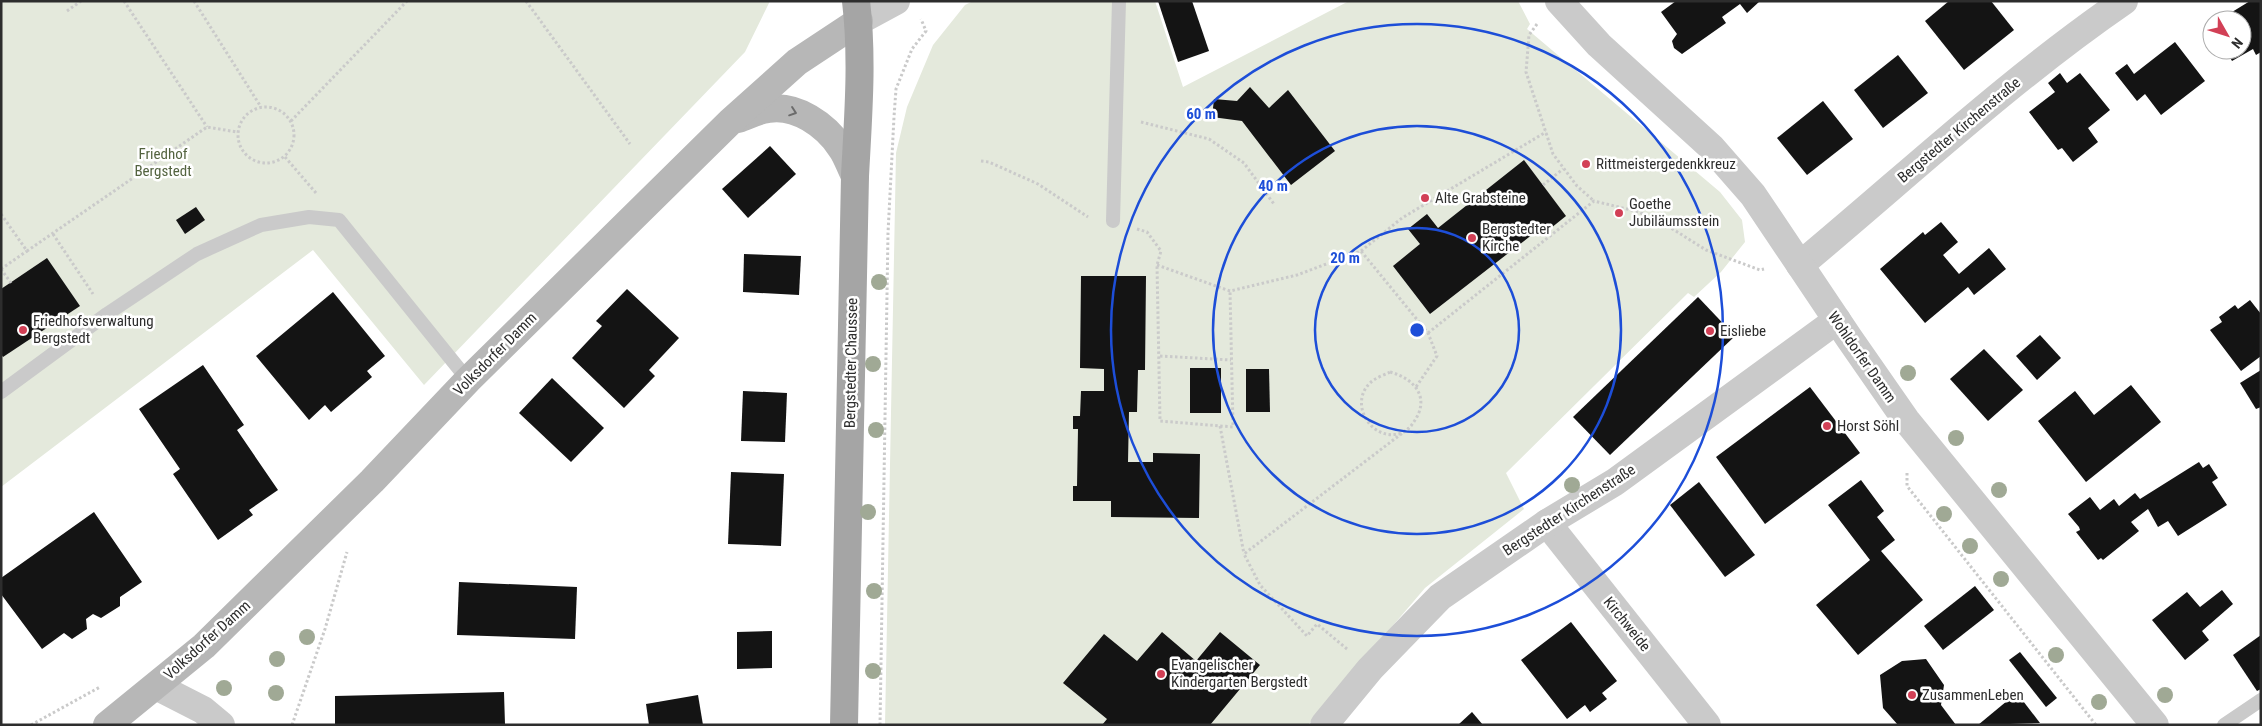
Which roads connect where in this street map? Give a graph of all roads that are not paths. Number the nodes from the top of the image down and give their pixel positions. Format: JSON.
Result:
{"nodes":[{"id":1,"x":896,"y":1,"type":"edge"},
{"id":2,"x":1119,"y":1,"type":"edge"},
{"id":3,"x":1559,"y":1,"type":"edge"},
{"id":4,"x":2124,"y":1,"type":"edge"},
{"id":5,"x":857,"y":11,"type":"edge"},
{"id":6,"x":730,"y":122,"type":"junction"},
{"id":7,"x":855,"y":176,"type":"junction"},
{"id":8,"x":1113,"y":221,"type":"road end"},
{"id":9,"x":1800,"y":265,"type":"junction"},
{"id":10,"x":1837,"y":320,"type":"junction"},
{"id":11,"x":468,"y":380,"type":"junction"},
{"id":12,"x":1,"y":392,"type":"edge"},
{"id":13,"x":1547,"y":523,"type":"junction"},
{"id":14,"x":156,"y":686,"type":"junction"},
{"id":15,"x":2261,"y":700,"type":"edge"},
{"id":16,"x":107,"y":725,"type":"edge"},
{"id":17,"x":221,"y":725,"type":"edge"},
{"id":18,"x":844,"y":725,"type":"edge"},
{"id":19,"x":1324,"y":725,"type":"edge"},
{"id":20,"x":1708,"y":725,"type":"edge"},
{"id":21,"x":2155,"y":725,"type":"edge"},
{"id":22,"x":2224,"y":725,"type":"edge"}],
"edges":[{"from":1,"to":5,"type":"street","name":"Volksdorfer Damm"},
{"from":2,"to":8,"type":"lane"},
{"from":3,"to":9,"type":"street","name":"Wohldorfer Damm"},
{"from":4,"to":9,"type":"street","name":"Bergstedter Kirchenstraße"},
{"from":5,"to":6,"type":"main road","name":"Volksdorfer Damm"},
{"from":5,"to":7,"type":"main road","name":"Bergstedter Chaussee"},
{"from":6,"to":7,"type":"main road","one_way":true},
{"from":6,"to":11,"type":"main road","name":"Volksdorfer Damm"},
{"from":7,"to":18,"type":"main road","name":"Bergstedter Chaussee"},
{"from":9,"to":10,"type":"street","name":"Wohldorfer Damm"},
{"from":10,"to":13,"type":"street","name":"Bergstedter Kirchenstraße"},
{"from":10,"to":21,"type":"street","name":"Wohldorfer Damm"},
{"from":11,"to":12,"type":"lane"},
{"from":11,"to":14,"type":"main road","name":"Volksdorfer Damm"},
{"from":13,"to":19,"type":"street","name":"Bergstedter Kirchenstraße"},
{"from":13,"to":20,"type":"street","name":"Kirchweide"},
{"from":14,"to":16,"type":"main road","name":"Volksdorfer Damm"},
{"from":14,"to":17,"type":"street"},
{"from":15,"to":22,"type":"lane"}]}
